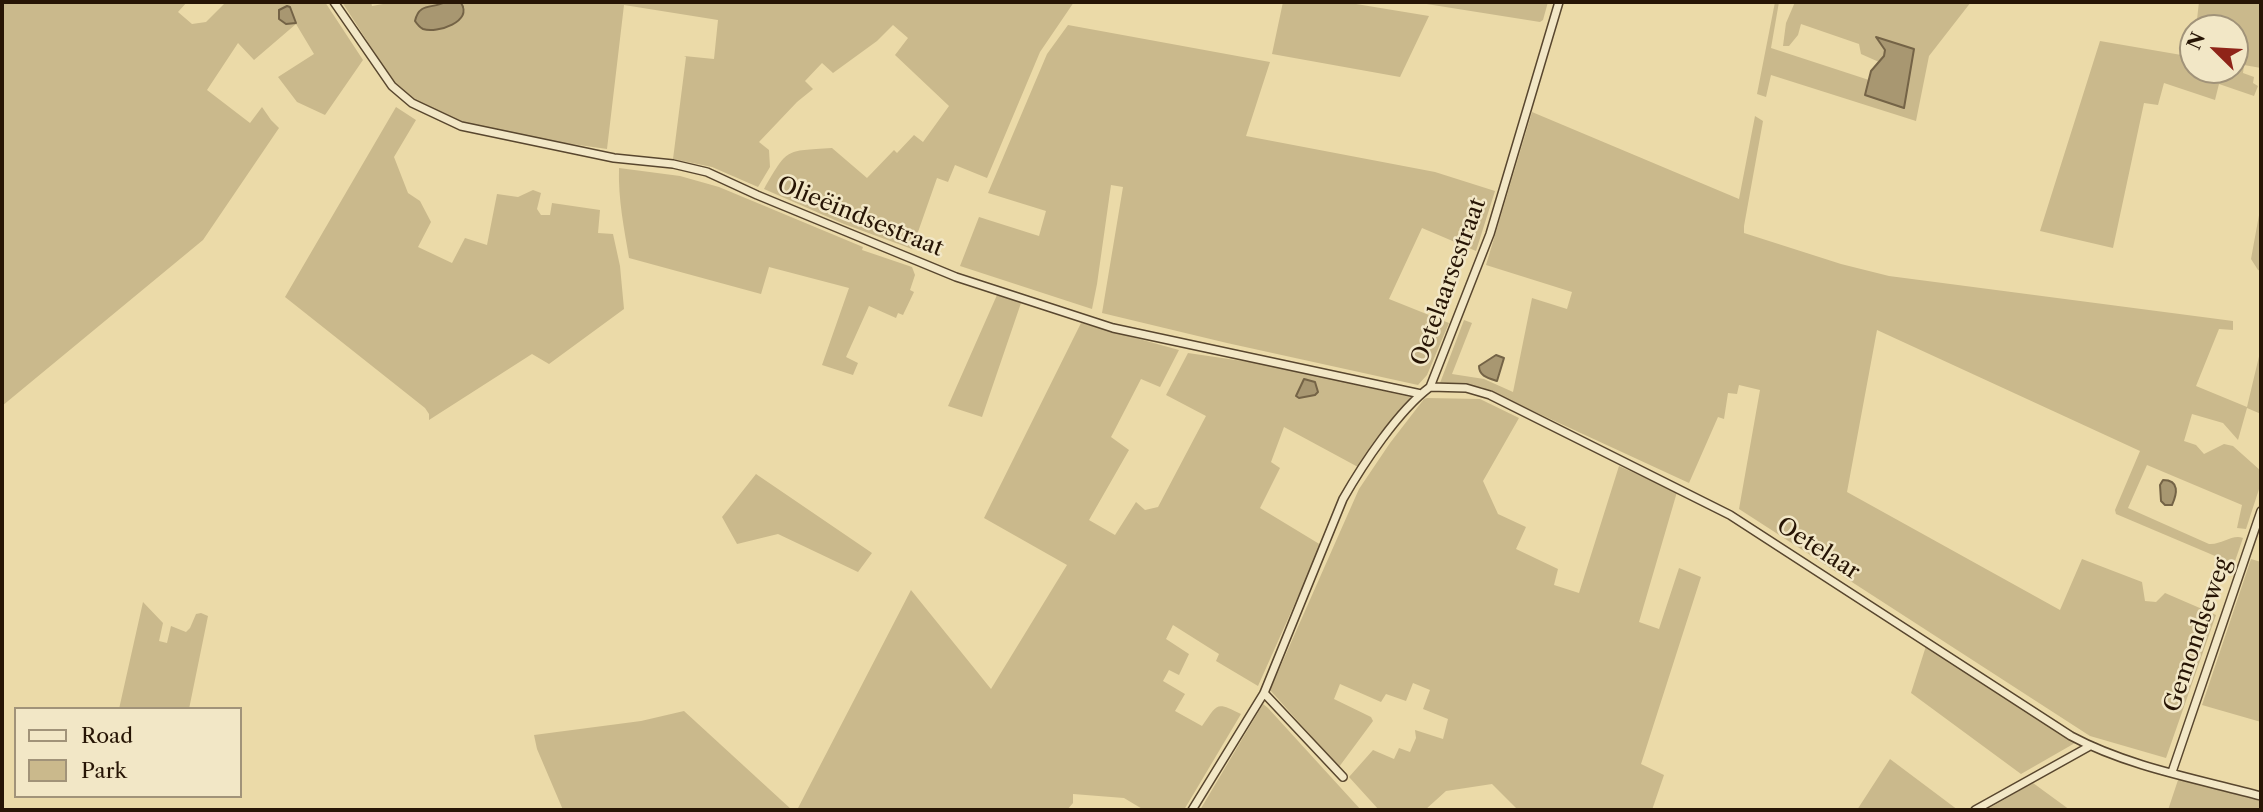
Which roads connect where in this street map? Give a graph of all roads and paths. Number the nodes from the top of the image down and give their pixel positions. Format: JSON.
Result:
{"nodes":[{"id":1,"x":334,"y":2,"type":"edge"},
{"id":2,"x":1559,"y":2,"type":"edge"},
{"id":3,"x":1430,"y":387,"type":"junction"},
{"id":4,"x":1421,"y":394,"type":"junction"},
{"id":5,"x":2261,"y":511,"type":"edge"},
{"id":6,"x":1264,"y":692,"type":"junction"},
{"id":7,"x":2090,"y":746,"type":"junction"},
{"id":8,"x":2172,"y":772,"type":"junction"},
{"id":9,"x":1343,"y":777,"type":"dead end"},
{"id":10,"x":2261,"y":796,"type":"edge"},
{"id":11,"x":1192,"y":810,"type":"edge"},
{"id":12,"x":1975,"y":810,"type":"edge"}],
"edges":[{"from":1,"to":4,"type":"street","name":"Olieëindsestraat"},
{"from":2,"to":3,"type":"street","name":"Oetelaarsestraat"},
{"from":3,"to":4,"type":"street","name":"Oetelaarsestraat"},
{"from":3,"to":7,"type":"street","name":"Oetelaar"},
{"from":4,"to":6,"type":"street","name":"Oetelaarsestraat"},
{"from":5,"to":8,"type":"street","name":"Gemondseweg"},
{"from":6,"to":9,"type":"street"},
{"from":6,"to":11,"type":"street","name":"Oetelaarsestraat"},
{"from":7,"to":8,"type":"street","name":"Oetelaar"},
{"from":7,"to":12,"type":"street"},
{"from":8,"to":10,"type":"street","name":"Oetelaar"}]}
